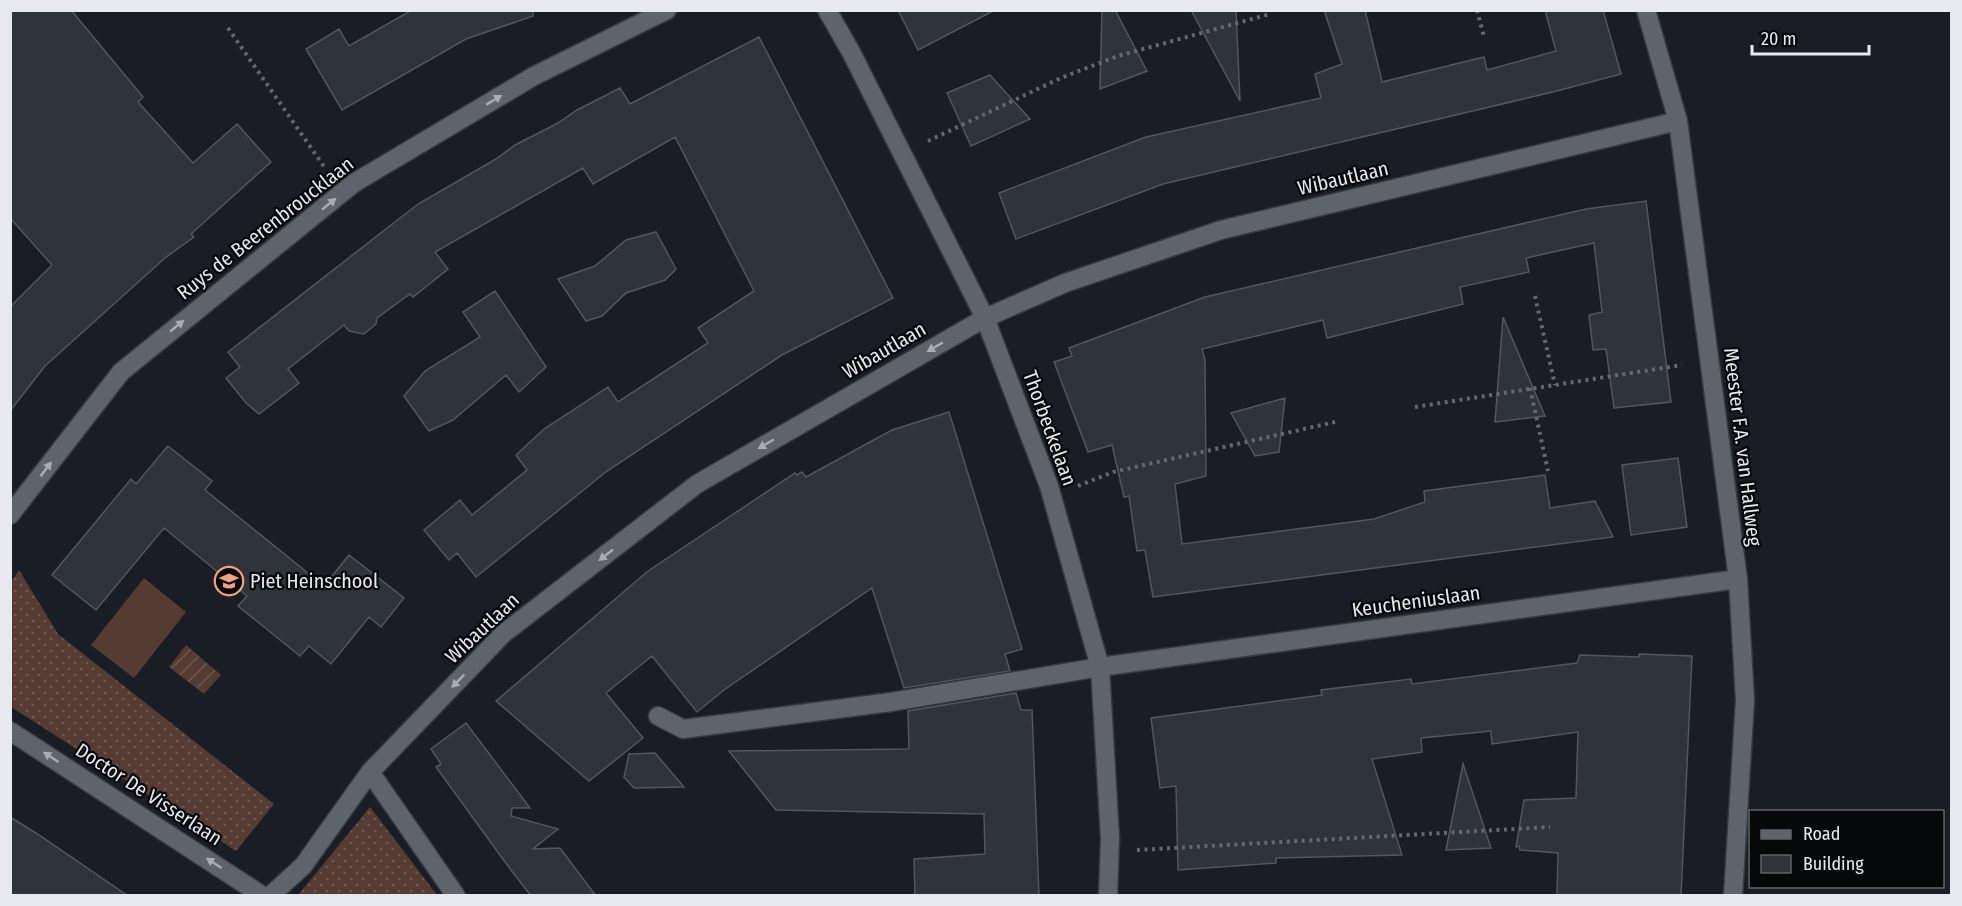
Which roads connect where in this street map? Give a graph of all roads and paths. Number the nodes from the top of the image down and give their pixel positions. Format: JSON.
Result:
{"nodes":[{"id":1,"x":667,"y":10,"type":"edge"},
{"id":2,"x":827,"y":10,"type":"edge"},
{"id":3,"x":1477,"y":10,"type":"edge"},
{"id":4,"x":1646,"y":10,"type":"edge"},
{"id":5,"x":1270,"y":14,"type":"dead end"},
{"id":6,"x":228,"y":28,"type":"dead end"},
{"id":7,"x":1484,"y":37,"type":"dead end"},
{"id":8,"x":1678,"y":121,"type":"junction"},
{"id":9,"x":902,"y":153,"type":"junction"},
{"id":10,"x":342,"y":193,"type":"junction"},
{"id":11,"x":1535,"y":296,"type":"dead end"},
{"id":12,"x":986,"y":318,"type":"junction"},
{"id":13,"x":1710,"y":360,"type":"junction"},
{"id":14,"x":1555,"y":385,"type":"junction"},
{"id":15,"x":1530,"y":388,"type":"junction"},
{"id":16,"x":1415,"y":407,"type":"dead end"},
{"id":17,"x":1335,"y":422,"type":"dead end"},
{"id":18,"x":1548,"y":471,"type":"dead end"},
{"id":19,"x":1052,"y":496,"type":"junction"},
{"id":20,"x":10,"y":515,"type":"edge"},
{"id":21,"x":1738,"y":579,"type":"junction"},
{"id":22,"x":1100,"y":667,"type":"junction"},
{"id":23,"x":658,"y":716,"type":"dead end"},
{"id":24,"x":10,"y":731,"type":"edge"},
{"id":25,"x":370,"y":772,"type":"junction"},
{"id":26,"x":1550,"y":827,"type":"dead end"},
{"id":27,"x":1110,"y":851,"type":"junction"},
{"id":28,"x":263,"y":896,"type":"edge"},
{"id":29,"x":270,"y":896,"type":"edge"},
{"id":30,"x":456,"y":896,"type":"edge"},
{"id":31,"x":1108,"y":896,"type":"edge"},
{"id":32,"x":1733,"y":896,"type":"edge"}],
"edges":[{"from":10,"to":1,"type":"street","name":"Ruys de Beerenbroucklaan","one_way":true},
{"from":2,"to":9,"type":"street","name":"Thorbeckelaan"},
{"from":3,"to":7,"type":"path"},
{"from":4,"to":8,"type":"street","name":"Meester F.A. van Hallweg"},
{"from":5,"to":9,"type":"path"},
{"from":6,"to":10,"type":"path"},
{"from":8,"to":12,"type":"street","name":"Wibautlaan"},
{"from":8,"to":13,"type":"street","name":"Meester F.A. van Hallweg"},
{"from":9,"to":12,"type":"street","name":"Thorbeckelaan"},
{"from":20,"to":10,"type":"street","name":"Ruys de Beerenbroucklaan","one_way":true},
{"from":11,"to":14,"type":"path"},
{"from":12,"to":19,"type":"street","name":"Thorbeckelaan"},
{"from":12,"to":25,"type":"street","name":"Wibautlaan","one_way":true},
{"from":13,"to":14,"type":"path"},
{"from":13,"to":21,"type":"street","name":"Meester F.A. van Hallweg"},
{"from":14,"to":15,"type":"path"},
{"from":15,"to":16,"type":"path"},
{"from":15,"to":18,"type":"path"},
{"from":17,"to":19,"type":"path"},
{"from":19,"to":22,"type":"street","name":"Thorbeckelaan"},
{"from":21,"to":22,"type":"street","name":"Keucheniuslaan"},
{"from":21,"to":32,"type":"street","name":"Meester F.A. van Hallweg"},
{"from":22,"to":23,"type":"street","name":"Keucheniuslaan"},
{"from":22,"to":27,"type":"street","name":"Thorbeckelaan"},
{"from":28,"to":24,"type":"street","name":"Doctor De Visserlaan","one_way":true},
{"from":25,"to":29,"type":"street","name":"Wibautlaan"},
{"from":25,"to":30,"type":"street"},
{"from":26,"to":27,"type":"path"},
{"from":27,"to":31,"type":"street","name":"Thorbeckelaan"}]}
